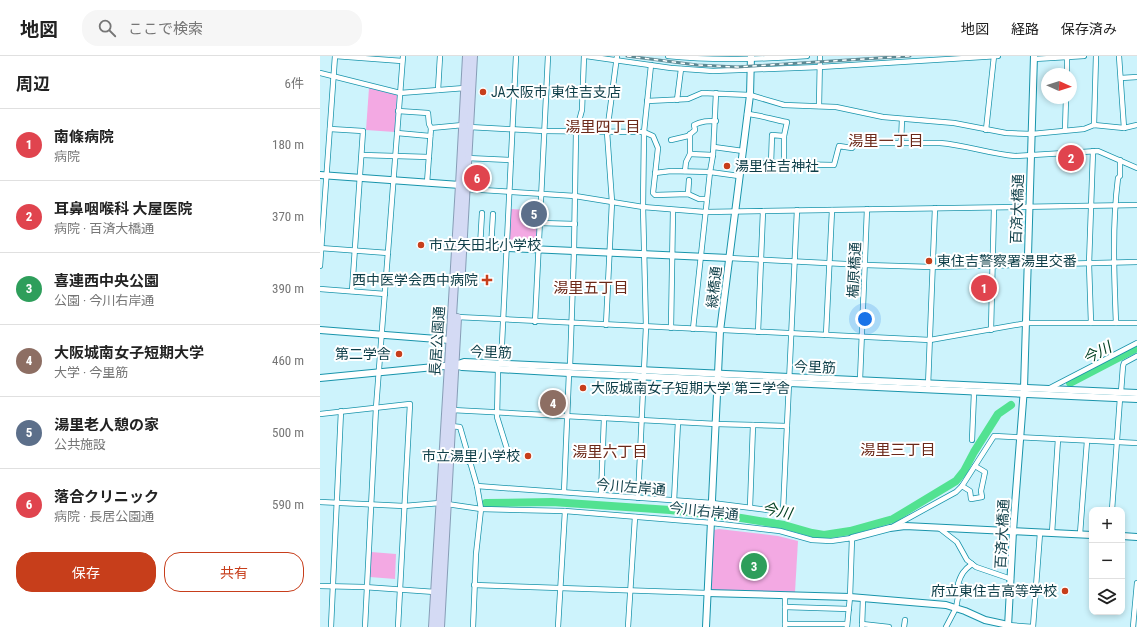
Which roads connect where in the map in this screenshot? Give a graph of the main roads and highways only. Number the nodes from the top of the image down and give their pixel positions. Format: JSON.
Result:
{"nodes":[{"id":1,"x":467,"y":56,"type":"edge"},
{"id":2,"x":473,"y":56,"type":"edge"},
{"id":3,"x":466,"y":126,"type":"junction"},
{"id":4,"x":463,"y":187,"type":"junction"},
{"id":5,"x":452,"y":365,"type":"junction"},
{"id":6,"x":444,"y":504,"type":"junction"},
{"id":7,"x":433,"y":627,"type":"edge"},
{"id":8,"x":440,"y":627,"type":"edge"}],
"edges":[{"from":1,"to":3,"type":"highway","name":"長居公園通"},
{"from":2,"to":3,"type":"highway","name":"長居公園通"},
{"from":3,"to":4,"type":"highway","name":"長居公園通"},
{"from":3,"to":4,"type":"highway","name":"長居公園通"},
{"from":4,"to":5,"type":"highway","name":"長居公園通"},
{"from":4,"to":5,"type":"highway","name":"長居公園通"},
{"from":5,"to":6,"type":"highway","name":"長居公園通"},
{"from":5,"to":6,"type":"highway","name":"長居公園通"},
{"from":6,"to":7,"type":"highway","name":"長居公園通"},
{"from":6,"to":8,"type":"highway","name":"長居公園通"}]}
